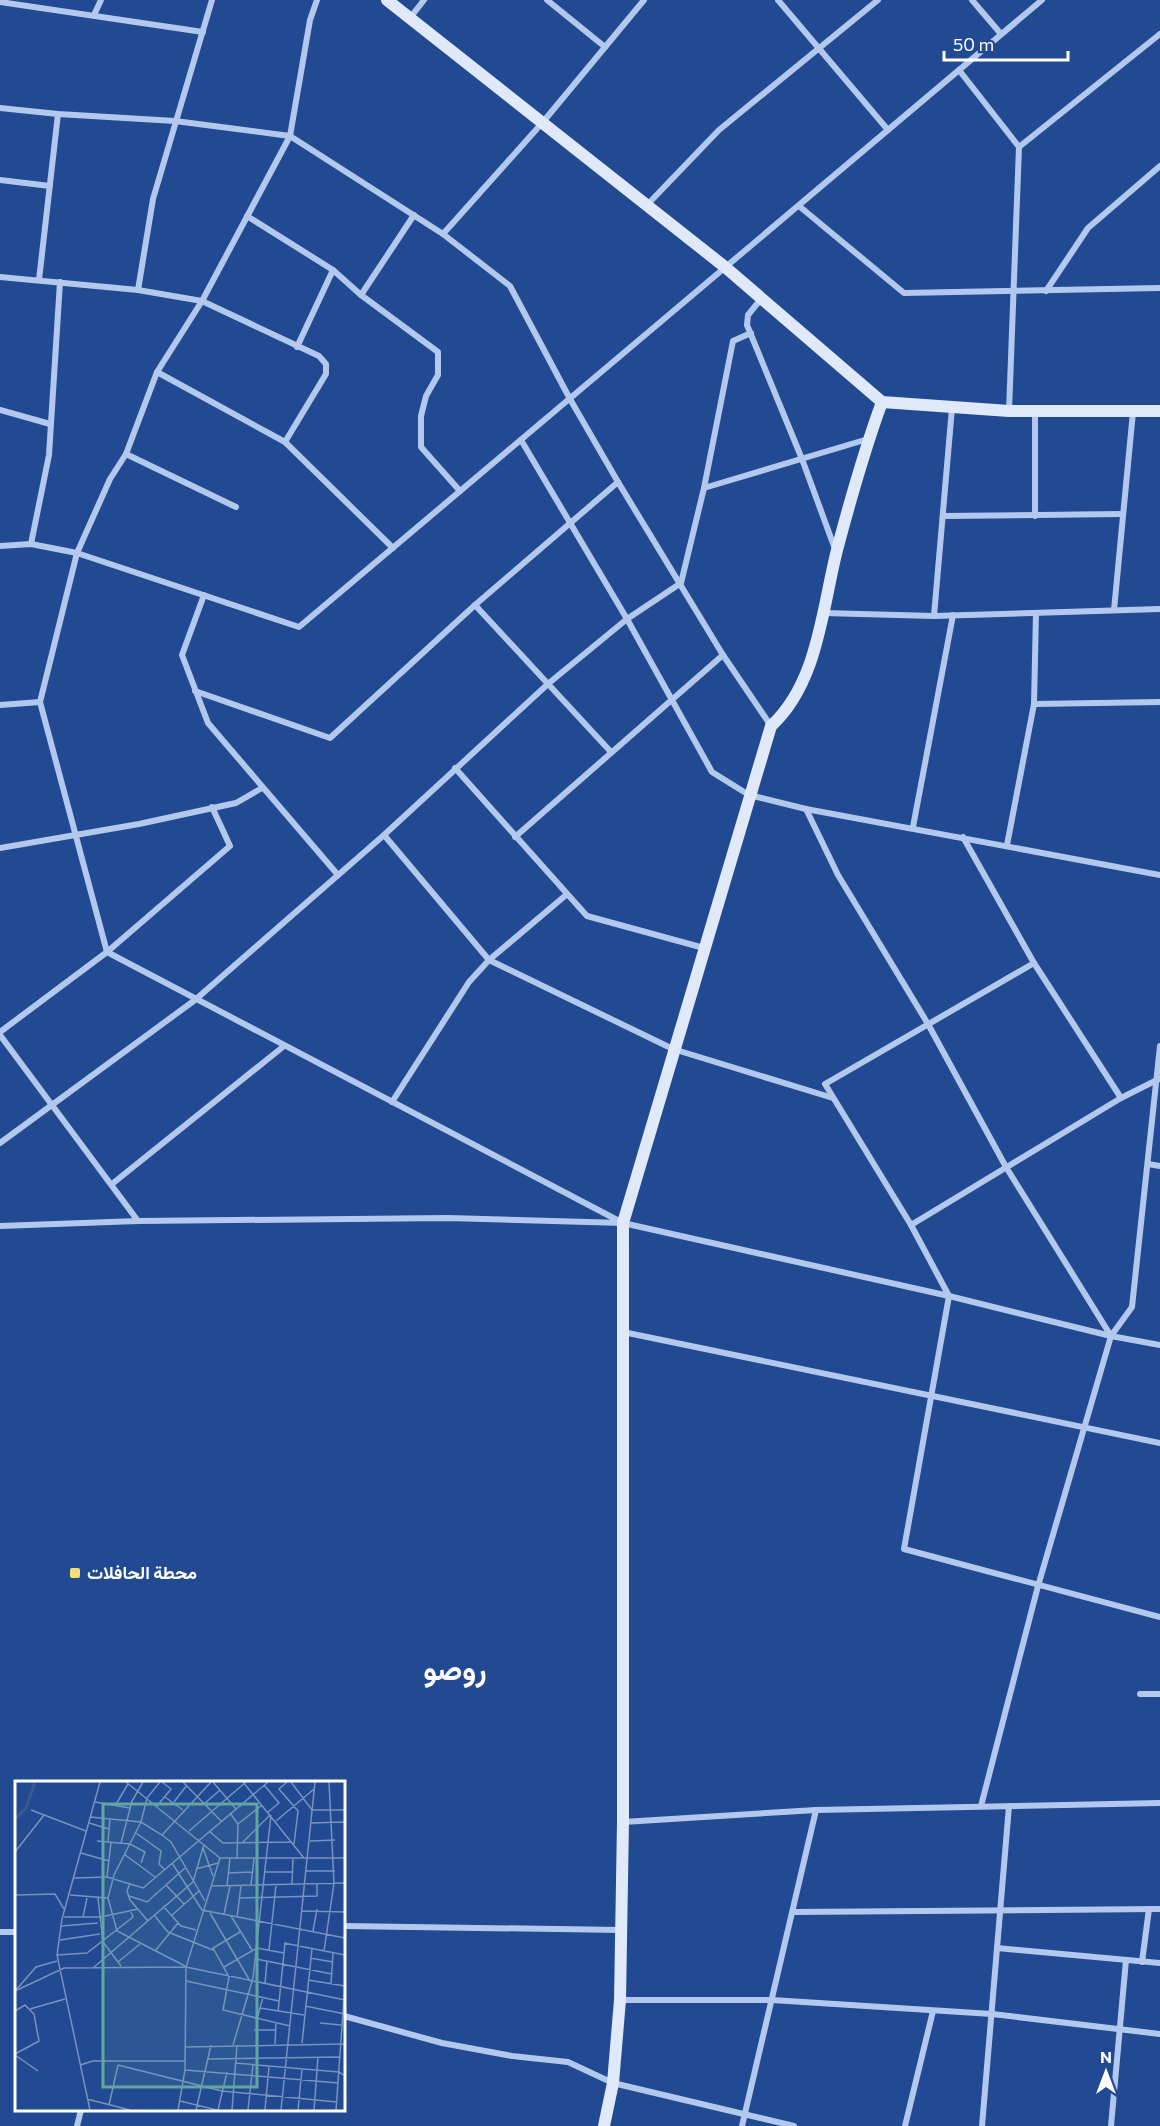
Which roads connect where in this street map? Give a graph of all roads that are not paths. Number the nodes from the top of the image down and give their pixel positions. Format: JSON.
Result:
{"nodes":[{"id":1,"x":101,"y":0,"type":"edge"},
{"id":2,"x":212,"y":0,"type":"edge"},
{"id":3,"x":317,"y":0,"type":"edge"},
{"id":4,"x":387,"y":0,"type":"edge"},
{"id":5,"x":424,"y":0,"type":"edge"},
{"id":6,"x":547,"y":0,"type":"edge"},
{"id":7,"x":644,"y":0,"type":"edge"},
{"id":8,"x":778,"y":0,"type":"edge"},
{"id":9,"x":878,"y":0,"type":"edge"},
{"id":10,"x":972,"y":0,"type":"edge"},
{"id":11,"x":1042,"y":0,"type":"edge"},
{"id":12,"x":0,"y":2,"type":"edge"},
{"id":13,"x":94,"y":15,"type":"junction"},
{"id":14,"x":410,"y":18,"type":"junction"},
{"id":15,"x":203,"y":32,"type":"junction"},
{"id":16,"x":1160,"y":33,"type":"edge"},
{"id":17,"x":1001,"y":34,"type":"junction"},
{"id":18,"x":605,"y":47,"type":"junction"},
{"id":19,"x":818,"y":47,"type":"junction"},
{"id":20,"x":959,"y":70,"type":"junction"},
{"id":21,"x":0,"y":108,"type":"edge"},
{"id":22,"x":58,"y":114,"type":"junction"},
{"id":23,"x":175,"y":121,"type":"junction"},
{"id":24,"x":543,"y":123,"type":"junction"},
{"id":25,"x":888,"y":130,"type":"junction"},
{"id":26,"x":290,"y":136,"type":"junction"},
{"id":27,"x":1019,"y":147,"type":"junction"},
{"id":28,"x":1160,"y":166,"type":"edge"},
{"id":29,"x":0,"y":180,"type":"edge"},
{"id":30,"x":50,"y":186,"type":"junction"},
{"id":31,"x":647,"y":205,"type":"junction"},
{"id":32,"x":798,"y":206,"type":"junction"},
{"id":33,"x":414,"y":215,"type":"junction"},
{"id":34,"x":247,"y":216,"type":"junction"},
{"id":35,"x":443,"y":234,"type":"junction"},
{"id":36,"x":726,"y":267,"type":"junction"},
{"id":37,"x":333,"y":270,"type":"junction"},
{"id":38,"x":0,"y":277,"type":"edge"},
{"id":39,"x":39,"y":280,"type":"junction"},
{"id":40,"x":60,"y":282,"type":"junction"},
{"id":41,"x":1160,"y":288,"type":"edge"},
{"id":42,"x":138,"y":290,"type":"junction"},
{"id":43,"x":1046,"y":291,"type":"junction"},
{"id":44,"x":1014,"y":292,"type":"junction"},
{"id":45,"x":361,"y":295,"type":"junction"},
{"id":46,"x":761,"y":298,"type":"junction"},
{"id":47,"x":202,"y":301,"type":"junction"},
{"id":48,"x":751,"y":333,"type":"junction"},
{"id":49,"x":297,"y":347,"type":"junction"},
{"id":50,"x":157,"y":372,"type":"junction"},
{"id":51,"x":570,"y":399,"type":"junction"},
{"id":52,"x":882,"y":402,"type":"junction"},
{"id":53,"x":952,"y":407,"type":"junction"},
{"id":54,"x":0,"y":410,"type":"edge"},
{"id":55,"x":1009,"y":411,"type":"junction"},
{"id":56,"x":1035,"y":411,"type":"junction"},
{"id":57,"x":1160,"y":411,"type":"edge"},
{"id":58,"x":1133,"y":412,"type":"junction"},
{"id":59,"x":50,"y":424,"type":"junction"},
{"id":60,"x":869,"y":438,"type":"junction"},
{"id":61,"x":521,"y":440,"type":"junction"},
{"id":62,"x":285,"y":442,"type":"junction"},
{"id":63,"x":126,"y":454,"type":"junction"},
{"id":64,"x":802,"y":459,"type":"junction"},
{"id":65,"x":618,"y":482,"type":"junction"},
{"id":66,"x":704,"y":488,"type":"junction"},
{"id":67,"x":460,"y":491,"type":"junction"},
{"id":68,"x":236,"y":507,"type":"dead end"},
{"id":69,"x":1121,"y":514,"type":"junction"},
{"id":70,"x":943,"y":516,"type":"junction"},
{"id":71,"x":1035,"y":516,"type":"junction"},
{"id":72,"x":571,"y":522,"type":"junction"},
{"id":73,"x":32,"y":544,"type":"junction"},
{"id":74,"x":0,"y":546,"type":"edge"},
{"id":75,"x":393,"y":548,"type":"junction"},
{"id":76,"x":836,"y":552,"type":"junction"},
{"id":77,"x":77,"y":553,"type":"junction"},
{"id":78,"x":681,"y":583,"type":"junction"},
{"id":79,"x":204,"y":595,"type":"junction"},
{"id":80,"x":476,"y":606,"type":"junction"},
{"id":81,"x":1160,"y":609,"type":"edge"},
{"id":82,"x":1114,"y":610,"type":"junction"},
{"id":83,"x":824,"y":614,"type":"junction"},
{"id":84,"x":1036,"y":614,"type":"junction"},
{"id":85,"x":953,"y":615,"type":"junction"},
{"id":86,"x":934,"y":616,"type":"junction"},
{"id":87,"x":627,"y":619,"type":"junction"},
{"id":88,"x":723,"y":655,"type":"junction"},
{"id":89,"x":549,"y":683,"type":"junction"},
{"id":90,"x":195,"y":691,"type":"junction"},
{"id":91,"x":674,"y":700,"type":"junction"},
{"id":92,"x":40,"y":702,"type":"junction"},
{"id":93,"x":1160,"y":702,"type":"edge"},
{"id":94,"x":1034,"y":704,"type":"junction"},
{"id":95,"x":0,"y":705,"type":"edge"},
{"id":96,"x":771,"y":726,"type":"junction"},
{"id":97,"x":611,"y":752,"type":"junction"},
{"id":98,"x":455,"y":768,"type":"junction"},
{"id":99,"x":262,"y":788,"type":"junction"},
{"id":100,"x":749,"y":795,"type":"junction"},
{"id":101,"x":212,"y":807,"type":"junction"},
{"id":102,"x":806,"y":809,"type":"junction"},
{"id":103,"x":913,"y":827,"type":"junction"},
{"id":104,"x":74,"y":835,"type":"junction"},
{"id":105,"x":384,"y":835,"type":"junction"},
{"id":106,"x":515,"y":837,"type":"junction"},
{"id":107,"x":963,"y":837,"type":"junction"},
{"id":108,"x":1007,"y":845,"type":"junction"},
{"id":109,"x":0,"y":848,"type":"edge"},
{"id":110,"x":338,"y":875,"type":"junction"},
{"id":111,"x":1160,"y":875,"type":"edge"},
{"id":112,"x":566,"y":895,"type":"junction"},
{"id":113,"x":704,"y":948,"type":"junction"},
{"id":114,"x":107,"y":952,"type":"junction"},
{"id":115,"x":489,"y":960,"type":"junction"},
{"id":116,"x":1034,"y":963,"type":"junction"},
{"id":117,"x":195,"y":1000,"type":"junction"},
{"id":118,"x":928,"y":1024,"type":"junction"},
{"id":119,"x":0,"y":1034,"type":"edge"},
{"id":120,"x":284,"y":1046,"type":"junction"},
{"id":121,"x":1160,"y":1046,"type":"edge"},
{"id":122,"x":673,"y":1049,"type":"junction"},
{"id":123,"x":1158,"y":1079,"type":"edge"},
{"id":124,"x":834,"y":1098,"type":"junction"},
{"id":125,"x":1121,"y":1098,"type":"junction"},
{"id":126,"x":392,"y":1102,"type":"junction"},
{"id":127,"x":52,"y":1104,"type":"junction"},
{"id":128,"x":0,"y":1143,"type":"edge"},
{"id":129,"x":1148,"y":1164,"type":"junction"},
{"id":130,"x":1160,"y":1166,"type":"edge"},
{"id":131,"x":1006,"y":1167,"type":"junction"},
{"id":132,"x":112,"y":1184,"type":"junction"},
{"id":133,"x":138,"y":1221,"type":"junction"},
{"id":134,"x":622,"y":1223,"type":"junction"},
{"id":135,"x":912,"y":1225,"type":"junction"},
{"id":136,"x":0,"y":1226,"type":"edge"},
{"id":137,"x":949,"y":1296,"type":"junction"},
{"id":138,"x":622,"y":1332,"type":"junction"},
{"id":139,"x":1111,"y":1336,"type":"junction"},
{"id":140,"x":1160,"y":1345,"type":"edge"},
{"id":141,"x":931,"y":1396,"type":"junction"},
{"id":142,"x":1086,"y":1428,"type":"junction"},
{"id":143,"x":1160,"y":1443,"type":"edge"},
{"id":144,"x":1038,"y":1586,"type":"junction"},
{"id":145,"x":1160,"y":1617,"type":"edge"},
{"id":146,"x":1140,"y":1694,"type":"dead end"},
{"id":147,"x":1160,"y":1694,"type":"edge"},
{"id":148,"x":1160,"y":1803,"type":"edge"},
{"id":149,"x":981,"y":1806,"type":"junction"},
{"id":150,"x":1009,"y":1806,"type":"junction"},
{"id":151,"x":816,"y":1810,"type":"junction"},
{"id":152,"x":623,"y":1822,"type":"junction"},
{"id":153,"x":1000,"y":1909,"type":"junction"},
{"id":154,"x":1149,"y":1909,"type":"junction"},
{"id":155,"x":1160,"y":1909,"type":"edge"},
{"id":156,"x":793,"y":1912,"type":"junction"},
{"id":157,"x":345,"y":1926,"type":"edge"},
{"id":158,"x":621,"y":1930,"type":"junction"},
{"id":159,"x":997,"y":1948,"type":"junction"},
{"id":160,"x":1126,"y":1960,"type":"junction"},
{"id":161,"x":1142,"y":1962,"type":"junction"},
{"id":162,"x":1160,"y":1963,"type":"edge"},
{"id":163,"x":620,"y":2000,"type":"junction"},
{"id":164,"x":772,"y":2000,"type":"junction"},
{"id":165,"x":933,"y":2012,"type":"junction"},
{"id":166,"x":992,"y":2014,"type":"junction"},
{"id":167,"x":345,"y":2016,"type":"edge"},
{"id":168,"x":1119,"y":2030,"type":"junction"},
{"id":169,"x":1160,"y":2034,"type":"edge"},
{"id":170,"x":613,"y":2082,"type":"junction"},
{"id":171,"x":81,"y":2111,"type":"edge"},
{"id":172,"x":745,"y":2114,"type":"junction"},
{"id":173,"x":77,"y":2126,"type":"edge"},
{"id":174,"x":604,"y":2126,"type":"edge"},
{"id":175,"x":742,"y":2126,"type":"edge"},
{"id":176,"x":794,"y":2126,"type":"edge"},
{"id":177,"x":905,"y":2126,"type":"edge"},
{"id":178,"x":982,"y":2126,"type":"edge"},
{"id":179,"x":1111,"y":2126,"type":"edge"}],
"edges":[{"from":1,"to":13,"type":"street"},
{"from":2,"to":15,"type":"street"},
{"from":3,"to":26,"type":"street"},
{"from":4,"to":14,"type":"street"},
{"from":5,"to":14,"type":"street"},
{"from":6,"to":18,"type":"street"},
{"from":7,"to":18,"type":"street"},
{"from":8,"to":19,"type":"street"},
{"from":9,"to":19,"type":"street"},
{"from":10,"to":17,"type":"street"},
{"from":11,"to":17,"type":"street"},
{"from":12,"to":13,"type":"street"},
{"from":13,"to":15,"type":"street"},
{"from":14,"to":24,"type":"street"},
{"from":15,"to":23,"type":"street"},
{"from":16,"to":27,"type":"street"},
{"from":17,"to":20,"type":"street"},
{"from":18,"to":24,"type":"street"},
{"from":19,"to":25,"type":"street"},
{"from":19,"to":31,"type":"street"},
{"from":20,"to":25,"type":"street"},
{"from":20,"to":27,"type":"street"},
{"from":21,"to":22,"type":"street"},
{"from":22,"to":23,"type":"street"},
{"from":22,"to":30,"type":"street"},
{"from":23,"to":26,"type":"street"},
{"from":23,"to":42,"type":"street"},
{"from":24,"to":31,"type":"street"},
{"from":24,"to":35,"type":"street"},
{"from":25,"to":32,"type":"street"},
{"from":26,"to":33,"type":"street"},
{"from":26,"to":34,"type":"street"},
{"from":27,"to":44,"type":"street"},
{"from":28,"to":43,"type":"street"},
{"from":29,"to":30,"type":"street"},
{"from":30,"to":39,"type":"street"},
{"from":31,"to":36,"type":"street"},
{"from":32,"to":36,"type":"street"},
{"from":32,"to":44,"type":"street"},
{"from":33,"to":35,"type":"street"},
{"from":33,"to":45,"type":"street"},
{"from":34,"to":37,"type":"street"},
{"from":34,"to":47,"type":"street"},
{"from":35,"to":51,"type":"street"},
{"from":36,"to":46,"type":"street"},
{"from":36,"to":51,"type":"street"},
{"from":37,"to":45,"type":"street"},
{"from":37,"to":49,"type":"street"},
{"from":38,"to":39,"type":"street"},
{"from":39,"to":40,"type":"street"},
{"from":40,"to":42,"type":"street"},
{"from":40,"to":59,"type":"street"},
{"from":41,"to":43,"type":"street"},
{"from":42,"to":47,"type":"street"},
{"from":43,"to":44,"type":"street"},
{"from":44,"to":55,"type":"street"},
{"from":45,"to":67,"type":"street"},
{"from":46,"to":48,"type":"street"},
{"from":46,"to":52,"type":"street"},
{"from":47,"to":49,"type":"street"},
{"from":47,"to":50,"type":"street"},
{"from":48,"to":64,"type":"street"},
{"from":48,"to":66,"type":"street"},
{"from":49,"to":62,"type":"street"},
{"from":50,"to":62,"type":"street"},
{"from":50,"to":63,"type":"street"},
{"from":51,"to":61,"type":"street"},
{"from":51,"to":65,"type":"street"},
{"from":52,"to":53,"type":"street"},
{"from":52,"to":60,"type":"street"},
{"from":53,"to":55,"type":"street"},
{"from":53,"to":70,"type":"street"},
{"from":54,"to":59,"type":"street"},
{"from":55,"to":56,"type":"street"},
{"from":56,"to":58,"type":"street"},
{"from":56,"to":71,"type":"street"},
{"from":57,"to":58,"type":"street"},
{"from":58,"to":69,"type":"street"},
{"from":59,"to":73,"type":"street"},
{"from":60,"to":64,"type":"street"},
{"from":60,"to":76,"type":"street"},
{"from":61,"to":67,"type":"street"},
{"from":61,"to":72,"type":"street"},
{"from":62,"to":75,"type":"street"},
{"from":63,"to":68,"type":"street"},
{"from":63,"to":77,"type":"street"},
{"from":64,"to":66,"type":"street"},
{"from":64,"to":76,"type":"street"},
{"from":65,"to":72,"type":"street"},
{"from":65,"to":78,"type":"street"},
{"from":66,"to":78,"type":"street"},
{"from":67,"to":75,"type":"street"},
{"from":69,"to":71,"type":"street"},
{"from":69,"to":82,"type":"street"},
{"from":70,"to":71,"type":"street"},
{"from":70,"to":86,"type":"street"},
{"from":72,"to":80,"type":"street"},
{"from":72,"to":87,"type":"street"},
{"from":73,"to":74,"type":"street"},
{"from":73,"to":77,"type":"street"},
{"from":75,"to":79,"type":"street"},
{"from":76,"to":83,"type":"street"},
{"from":77,"to":79,"type":"street"},
{"from":77,"to":92,"type":"street"},
{"from":78,"to":87,"type":"street"},
{"from":78,"to":88,"type":"street"},
{"from":79,"to":90,"type":"street"},
{"from":80,"to":89,"type":"street"},
{"from":80,"to":90,"type":"street"},
{"from":81,"to":82,"type":"street"},
{"from":82,"to":84,"type":"street"},
{"from":83,"to":86,"type":"street"},
{"from":83,"to":96,"type":"street"},
{"from":84,"to":85,"type":"street"},
{"from":84,"to":94,"type":"street"},
{"from":85,"to":86,"type":"street"},
{"from":85,"to":103,"type":"street"},
{"from":87,"to":89,"type":"street"},
{"from":87,"to":91,"type":"street"},
{"from":88,"to":91,"type":"street"},
{"from":88,"to":96,"type":"street"},
{"from":89,"to":97,"type":"street"},
{"from":89,"to":98,"type":"street"},
{"from":90,"to":99,"type":"street"},
{"from":91,"to":97,"type":"street"},
{"from":91,"to":100,"type":"street"},
{"from":92,"to":95,"type":"street"},
{"from":92,"to":104,"type":"street"},
{"from":93,"to":94,"type":"street"},
{"from":94,"to":108,"type":"street"},
{"from":96,"to":100,"type":"street"},
{"from":97,"to":106,"type":"street"},
{"from":98,"to":105,"type":"street"},
{"from":98,"to":106,"type":"street"},
{"from":99,"to":101,"type":"street"},
{"from":99,"to":110,"type":"street"},
{"from":100,"to":102,"type":"street"},
{"from":100,"to":113,"type":"street"},
{"from":101,"to":104,"type":"street"},
{"from":101,"to":114,"type":"street"},
{"from":102,"to":103,"type":"street"},
{"from":102,"to":118,"type":"street"},
{"from":103,"to":107,"type":"street"},
{"from":104,"to":109,"type":"street"},
{"from":104,"to":114,"type":"street"},
{"from":105,"to":110,"type":"street"},
{"from":105,"to":115,"type":"street"},
{"from":106,"to":112,"type":"street"},
{"from":107,"to":108,"type":"street"},
{"from":107,"to":116,"type":"street"},
{"from":108,"to":111,"type":"street"},
{"from":110,"to":117,"type":"street"},
{"from":112,"to":113,"type":"street"},
{"from":112,"to":115,"type":"street"},
{"from":113,"to":122,"type":"street"},
{"from":114,"to":117,"type":"street"},
{"from":114,"to":119,"type":"street"},
{"from":115,"to":122,"type":"street"},
{"from":115,"to":126,"type":"street"},
{"from":116,"to":118,"type":"street"},
{"from":116,"to":125,"type":"street"},
{"from":117,"to":120,"type":"street"},
{"from":117,"to":127,"type":"street"},
{"from":118,"to":124,"type":"street"},
{"from":118,"to":131,"type":"street"},
{"from":119,"to":127,"type":"street"},
{"from":120,"to":126,"type":"street"},
{"from":120,"to":132,"type":"street"},
{"from":121,"to":123,"type":"street"},
{"from":122,"to":124,"type":"street"},
{"from":122,"to":134,"type":"street"},
{"from":123,"to":125,"type":"street"},
{"from":123,"to":129,"type":"street"},
{"from":124,"to":135,"type":"street"},
{"from":125,"to":131,"type":"street"},
{"from":126,"to":134,"type":"street"},
{"from":127,"to":128,"type":"street"},
{"from":127,"to":132,"type":"street"},
{"from":129,"to":130,"type":"street"},
{"from":129,"to":139,"type":"street"},
{"from":131,"to":135,"type":"street"},
{"from":131,"to":139,"type":"street"},
{"from":132,"to":133,"type":"street"},
{"from":133,"to":134,"type":"street"},
{"from":133,"to":136,"type":"street"},
{"from":134,"to":137,"type":"street"},
{"from":134,"to":138,"type":"street"},
{"from":135,"to":137,"type":"street"},
{"from":137,"to":139,"type":"street"},
{"from":137,"to":141,"type":"street"},
{"from":138,"to":141,"type":"street"},
{"from":138,"to":152,"type":"street"},
{"from":139,"to":140,"type":"street"},
{"from":139,"to":142,"type":"street"},
{"from":141,"to":142,"type":"street"},
{"from":141,"to":144,"type":"street"},
{"from":142,"to":143,"type":"street"},
{"from":142,"to":144,"type":"street"},
{"from":144,"to":145,"type":"street"},
{"from":144,"to":149,"type":"street"},
{"from":146,"to":147,"type":"street"},
{"from":148,"to":150,"type":"street"},
{"from":149,"to":150,"type":"street"},
{"from":149,"to":151,"type":"street"},
{"from":150,"to":153,"type":"street"},
{"from":151,"to":152,"type":"street"},
{"from":151,"to":156,"type":"street"},
{"from":152,"to":158,"type":"street"},
{"from":153,"to":154,"type":"street"},
{"from":153,"to":156,"type":"street"},
{"from":153,"to":159,"type":"street"},
{"from":154,"to":155,"type":"street"},
{"from":154,"to":161,"type":"street"},
{"from":156,"to":164,"type":"street"},
{"from":157,"to":158,"type":"street"},
{"from":158,"to":163,"type":"street"},
{"from":159,"to":160,"type":"street"},
{"from":159,"to":166,"type":"street"},
{"from":160,"to":161,"type":"street"},
{"from":160,"to":168,"type":"street"},
{"from":161,"to":162,"type":"street"},
{"from":163,"to":164,"type":"street"},
{"from":163,"to":170,"type":"street"},
{"from":164,"to":165,"type":"street"},
{"from":164,"to":172,"type":"street"},
{"from":165,"to":166,"type":"street"},
{"from":165,"to":177,"type":"street"},
{"from":166,"to":168,"type":"street"},
{"from":166,"to":178,"type":"street"},
{"from":167,"to":170,"type":"street"},
{"from":168,"to":169,"type":"street"},
{"from":168,"to":179,"type":"street"},
{"from":170,"to":172,"type":"street"},
{"from":170,"to":174,"type":"street"},
{"from":171,"to":173,"type":"street"},
{"from":172,"to":175,"type":"street"},
{"from":172,"to":176,"type":"street"}]}
